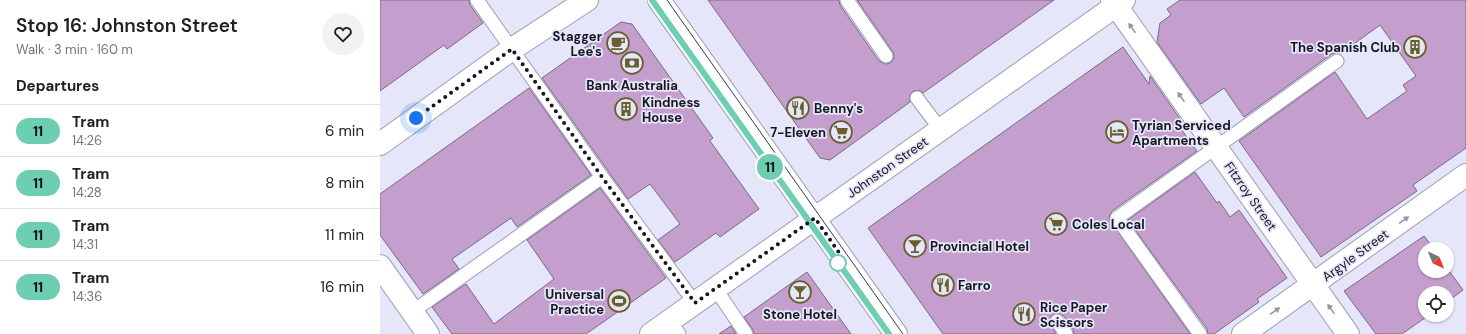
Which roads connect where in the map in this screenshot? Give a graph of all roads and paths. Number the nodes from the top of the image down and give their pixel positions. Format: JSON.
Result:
{"nodes":[{"id":1,"x":477,"y":0,"type":"edge"},
{"id":2,"x":587,"y":0,"type":"edge"},
{"id":3,"x":659,"y":0,"type":"edge"},
{"id":4,"x":847,"y":0,"type":"edge"},
{"id":5,"x":1117,"y":2,"type":"edge"},
{"id":6,"x":512,"y":49,"type":"junction"},
{"id":7,"x":886,"y":56,"type":"dead end"},
{"id":8,"x":1337,"y":61,"type":"dead end"},
{"id":9,"x":917,"y":98,"type":"dead end"},
{"id":10,"x":940,"y":129,"type":"junction"},
{"id":11,"x":380,"y":144,"type":"edge"},
{"id":12,"x":1216,"y":147,"type":"junction"},
{"id":13,"x":1466,"y":175,"type":"edge"},
{"id":14,"x":602,"y":177,"type":"junction"},
{"id":15,"x":815,"y":218,"type":"junction"},
{"id":16,"x":380,"y":266,"type":"edge"},
{"id":17,"x":1313,"y":284,"type":"junction"},
{"id":18,"x":715,"y":288,"type":"junction"},
{"id":19,"x":695,"y":303,"type":"junction"},
{"id":20,"x":412,"y":312,"type":"junction"},
{"id":21,"x":1057,"y":321,"type":"dead end"},
{"id":22,"x":674,"y":327,"type":"edge"},
{"id":23,"x":428,"y":334,"type":"edge"},
{"id":24,"x":651,"y":334,"type":"edge"},
{"id":25,"x":746,"y":334,"type":"edge"},
{"id":26,"x":896,"y":334,"type":"edge"},
{"id":27,"x":1066,"y":334,"type":"edge"},
{"id":28,"x":1200,"y":334,"type":"edge"},
{"id":29,"x":1243,"y":334,"type":"edge"},
{"id":30,"x":1348,"y":334,"type":"edge"}],
"edges":[{"from":1,"to":6,"type":"lane"},
{"from":2,"to":6,"type":"street"},
{"from":3,"to":15,"type":"street"},
{"from":4,"to":7,"type":"lane"},
{"from":5,"to":10,"type":"street","name":"Johnston Street"},
{"from":12,"to":5,"type":"street","name":"Fitzroy Street","one_way":true},
{"from":6,"to":11,"type":"street"},
{"from":6,"to":14,"type":"lane"},
{"from":8,"to":12,"type":"lane"},
{"from":9,"to":10,"type":"lane"},
{"from":10,"to":15,"type":"street","name":"Johnston Street"},
{"from":12,"to":17,"type":"street","name":"Fitzroy Street"},
{"from":12,"to":28,"type":"lane"},
{"from":17,"to":13,"type":"street","name":"Argyle Street","one_way":true},
{"from":14,"to":19,"type":"lane"},
{"from":14,"to":20,"type":"lane"},
{"from":15,"to":18,"type":"street","name":"Johnston Street"},
{"from":15,"to":26,"type":"street"},
{"from":16,"to":20,"type":"street"},
{"from":29,"to":17,"type":"street","name":"Argyle Street","one_way":true},
{"from":30,"to":17,"type":"street","name":"Fitzroy Street","one_way":true},
{"from":18,"to":19,"type":"street","name":"Johnston Street"},
{"from":18,"to":25,"type":"lane"},
{"from":19,"to":22,"type":"street","name":"Johnston Street"},
{"from":20,"to":23,"type":"street"},
{"from":21,"to":27,"type":"lane"},
{"from":22,"to":24,"type":"street","name":"Johnston Street"}]}
